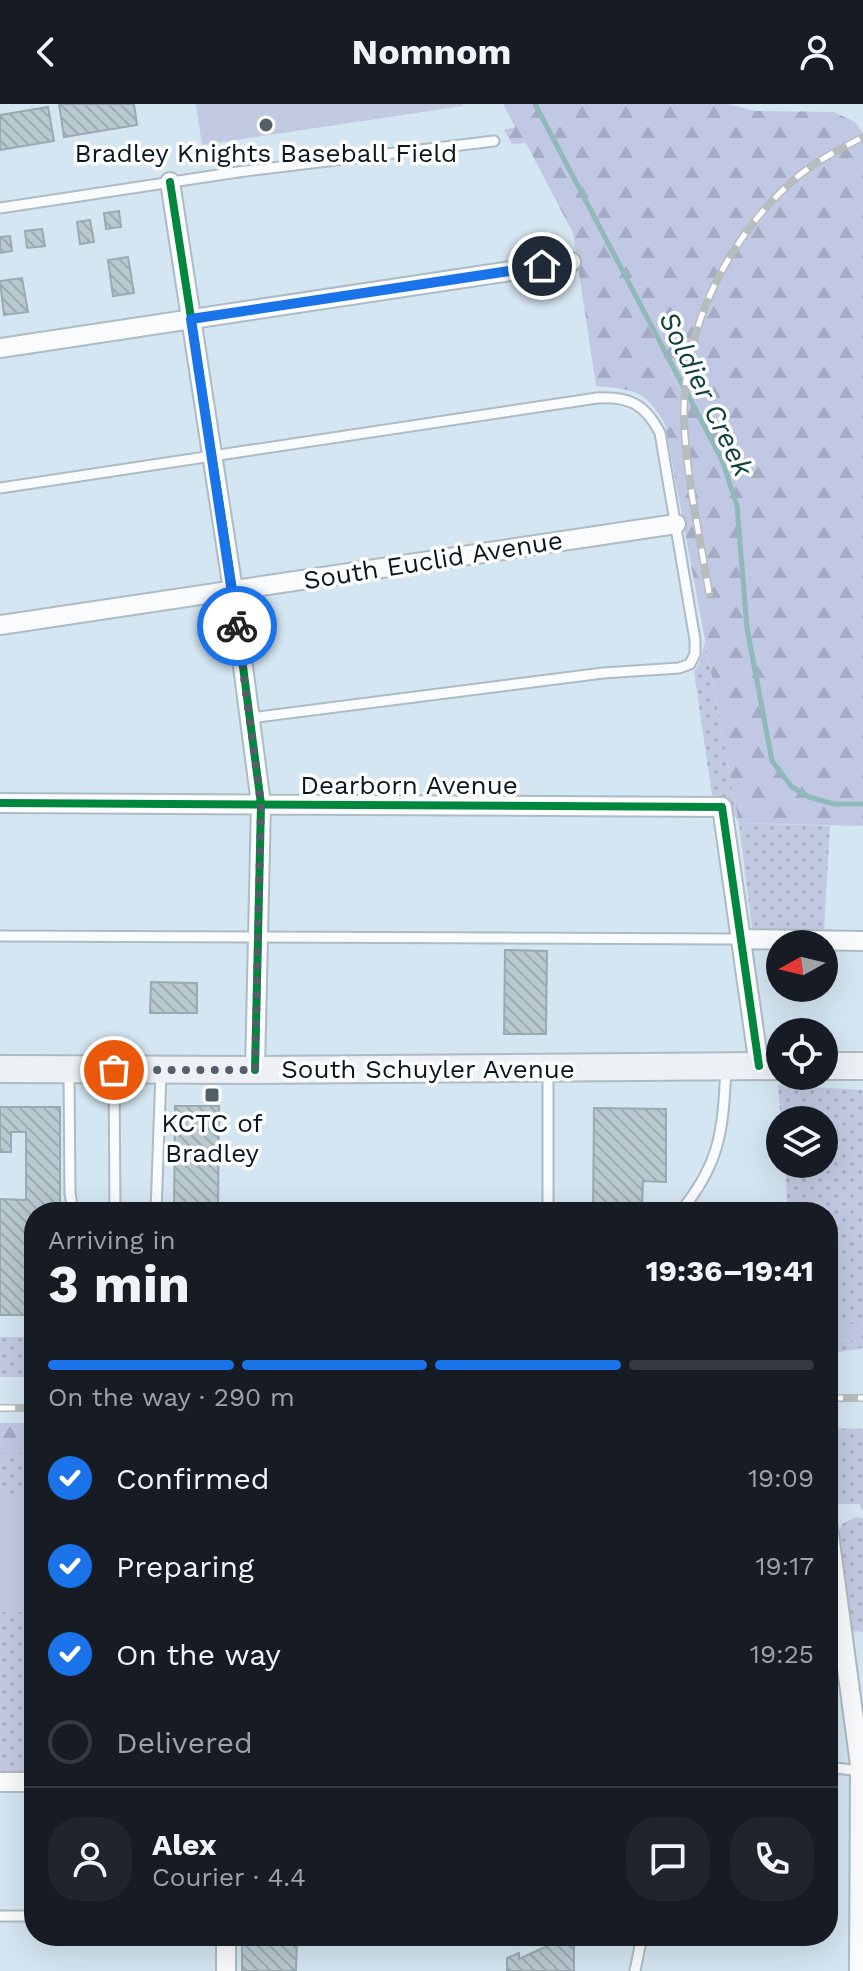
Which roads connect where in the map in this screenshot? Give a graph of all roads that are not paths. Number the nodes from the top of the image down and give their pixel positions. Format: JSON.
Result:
{"nodes":[{"id":1,"x":494,"y":141,"type":"dead end"},
{"id":2,"x":170,"y":182,"type":"junction"},
{"id":3,"x":0,"y":208,"type":"edge"},
{"id":4,"x":571,"y":262,"type":"dead end"},
{"id":5,"x":191,"y":319,"type":"junction"},
{"id":6,"x":0,"y":348,"type":"edge"},
{"id":7,"x":212,"y":456,"type":"junction"},
{"id":8,"x":0,"y":488,"type":"edge"},
{"id":9,"x":676,"y":524,"type":"junction"},
{"id":10,"x":233,"y":590,"type":"junction"},
{"id":11,"x":0,"y":625,"type":"edge"},
{"id":12,"x":250,"y":718,"type":"junction"},
{"id":13,"x":0,"y":803,"type":"edge"},
{"id":14,"x":261,"y":804,"type":"junction"},
{"id":15,"x":0,"y":936,"type":"edge"},
{"id":16,"x":258,"y":937,"type":"junction"},
{"id":17,"x":741,"y":939,"type":"junction"},
{"id":18,"x":863,"y":941,"type":"edge"},
{"id":19,"x":766,"y":1048,"type":"edge"},
{"id":20,"x":726,"y":1066,"type":"junction"},
{"id":21,"x":766,"y":1066,"type":"edge"},
{"id":22,"x":838,"y":1066,"type":"edge"},
{"id":23,"x":863,"y":1066,"type":"edge"},
{"id":24,"x":548,"y":1068,"type":"junction"},
{"id":25,"x":0,"y":1069,"type":"edge"},
{"id":26,"x":69,"y":1069,"type":"junction"},
{"id":27,"x":114,"y":1070,"type":"junction"},
{"id":28,"x":161,"y":1070,"type":"junction"},
{"id":29,"x":255,"y":1070,"type":"junction"},
{"id":30,"x":71,"y":1202,"type":"edge"},
{"id":31,"x":115,"y":1202,"type":"edge"},
{"id":32,"x":156,"y":1202,"type":"edge"},
{"id":33,"x":548,"y":1202,"type":"edge"},
{"id":34,"x":688,"y":1202,"type":"edge"},
{"id":35,"x":838,"y":1600,"type":"edge"},
{"id":36,"x":838,"y":1767,"type":"edge"},
{"id":37,"x":861,"y":1767,"type":"edge"},
{"id":38,"x":0,"y":1782,"type":"edge"},
{"id":39,"x":24,"y":1782,"type":"edge"},
{"id":40,"x":0,"y":1916,"type":"edge"},
{"id":41,"x":24,"y":1916,"type":"edge"},
{"id":42,"x":226,"y":1946,"type":"edge"},
{"id":43,"x":640,"y":1946,"type":"edge"},
{"id":44,"x":226,"y":1971,"type":"edge"},
{"id":45,"x":635,"y":1971,"type":"edge"},
{"id":46,"x":859,"y":1971,"type":"edge"}],
"edges":[{"from":1,"to":2,"type":"lane"},
{"from":2,"to":3,"type":"lane"},
{"from":2,"to":5,"type":"street"},
{"from":4,"to":5,"type":"street"},
{"from":5,"to":6,"type":"street"},
{"from":5,"to":7,"type":"street"},
{"from":7,"to":8,"type":"lane"},
{"from":7,"to":9,"type":"lane"},
{"from":7,"to":10,"type":"street"},
{"from":9,"to":10,"type":"street","name":"South Euclid Avenue"},
{"from":9,"to":12,"type":"lane"},
{"from":10,"to":11,"type":"street","name":"South Euclid Avenue"},
{"from":10,"to":12,"type":"street"},
{"from":12,"to":14,"type":"street"},
{"from":13,"to":14,"type":"street","name":"Dearborn Avenue"},
{"from":14,"to":16,"type":"street"},
{"from":14,"to":17,"type":"street","name":"Dearborn Avenue"},
{"from":15,"to":16,"type":"lane"},
{"from":16,"to":17,"type":"lane"},
{"from":16,"to":29,"type":"street"},
{"from":17,"to":18,"type":"street"},
{"from":17,"to":19,"type":"street"},
{"from":20,"to":21,"type":"main road","name":"South Schuyler Avenue"},
{"from":20,"to":24,"type":"main road","name":"South Schuyler Avenue"},
{"from":20,"to":34,"type":"lane"},
{"from":22,"to":23,"type":"main road"},
{"from":24,"to":29,"type":"main road","name":"South Schuyler Avenue"},
{"from":24,"to":33,"type":"lane"},
{"from":25,"to":26,"type":"main road","name":"South Schuyler Avenue"},
{"from":26,"to":27,"type":"main road","name":"South Schuyler Avenue"},
{"from":26,"to":30,"type":"lane"},
{"from":27,"to":28,"type":"main road","name":"South Schuyler Avenue"},
{"from":27,"to":31,"type":"lane"},
{"from":28,"to":29,"type":"main road","name":"South Schuyler Avenue"},
{"from":28,"to":32,"type":"lane"},
{"from":35,"to":37,"type":"street"},
{"from":36,"to":37,"type":"lane"},
{"from":37,"to":46,"type":"street"},
{"from":38,"to":39,"type":"street"},
{"from":40,"to":41,"type":"lane"},
{"from":42,"to":44,"type":"street"},
{"from":43,"to":45,"type":"lane"}]}
